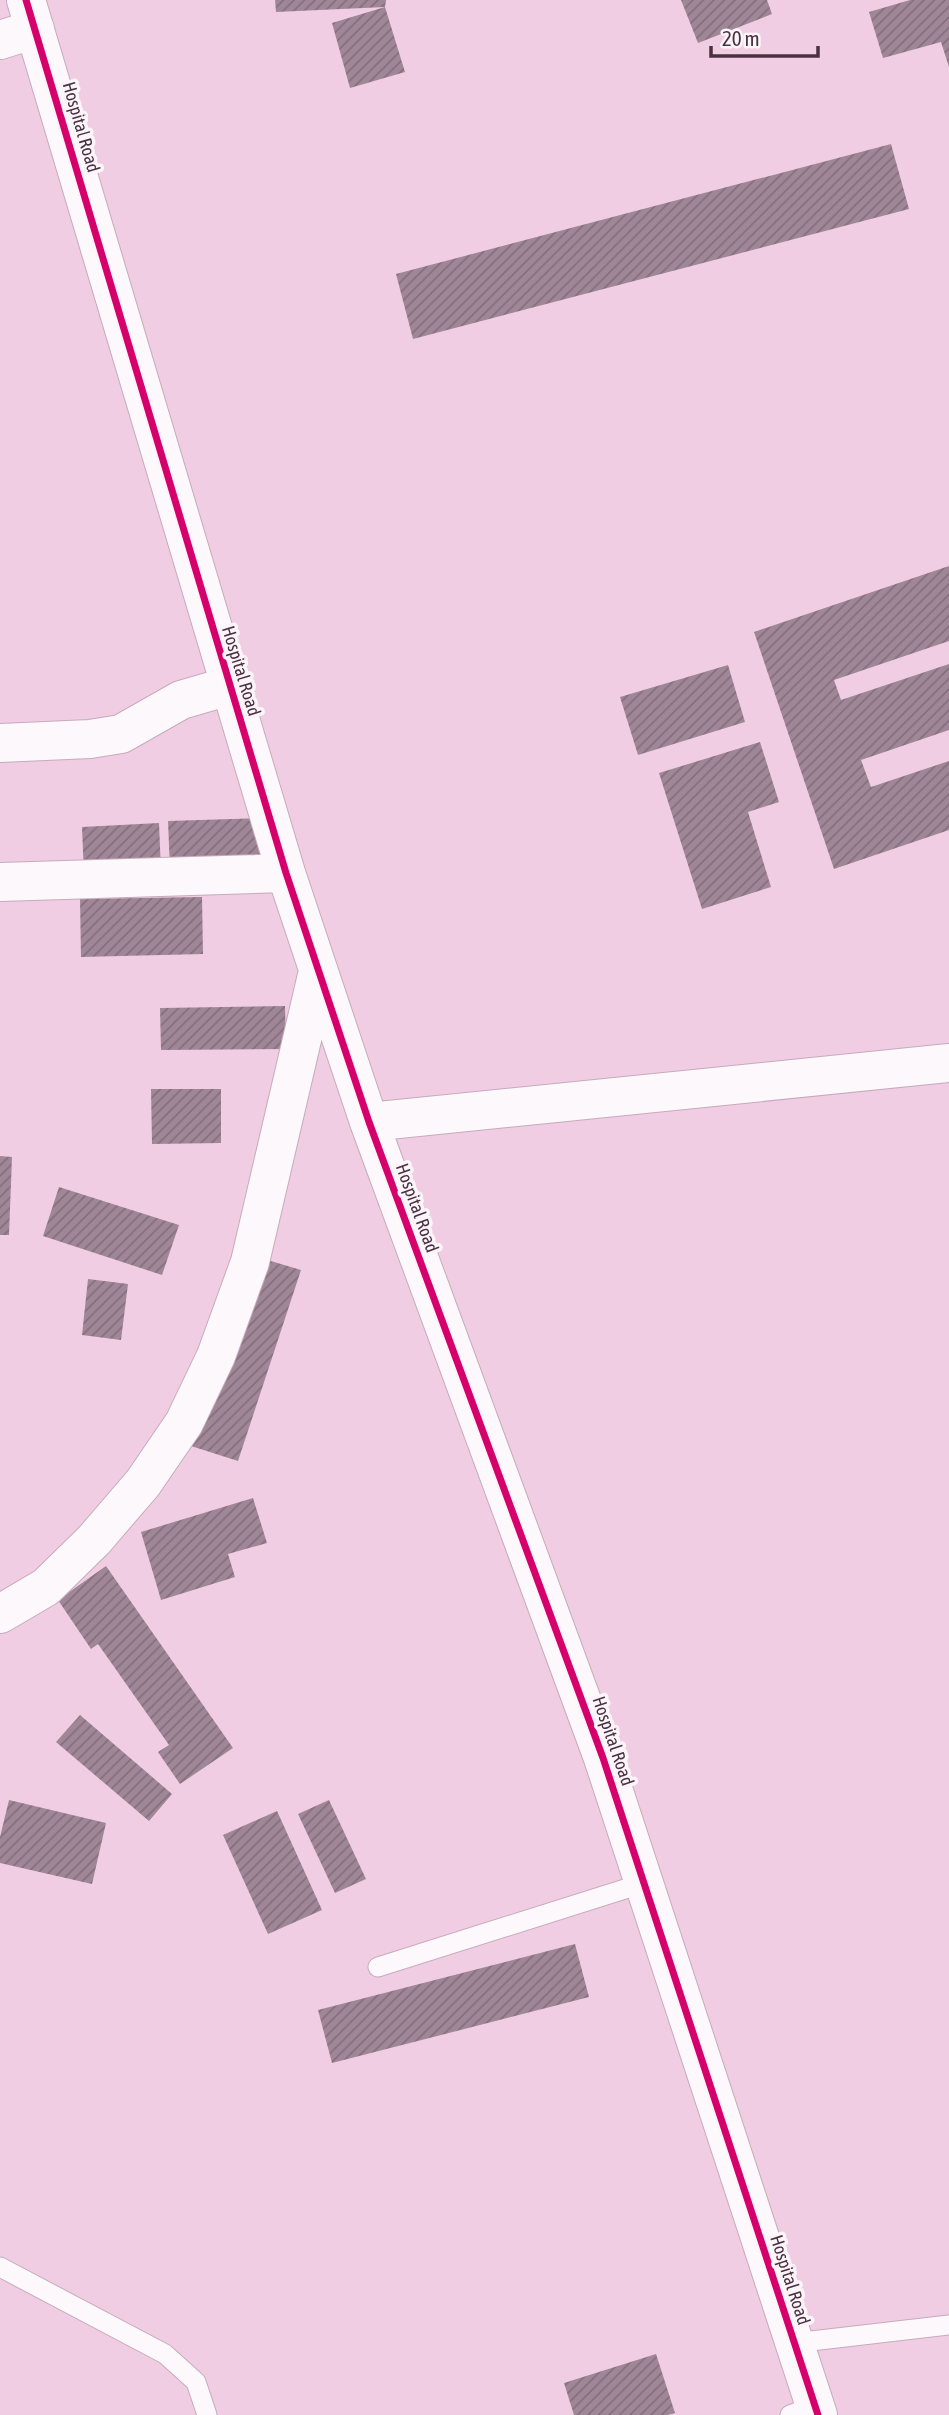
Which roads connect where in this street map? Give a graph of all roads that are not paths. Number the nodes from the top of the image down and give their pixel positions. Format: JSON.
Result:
{"nodes":[{"id":1,"x":20,"y":23,"type":"edge"},
{"id":2,"x":229,"y":686,"type":"junction"},
{"id":3,"x":0,"y":743,"type":"edge"},
{"id":4,"x":286,"y":873,"type":"junction"},
{"id":5,"x":0,"y":882,"type":"edge"},
{"id":6,"x":318,"y":971,"type":"junction"},
{"id":7,"x":949,"y":1063,"type":"edge"},
{"id":8,"x":369,"y":1122,"type":"junction"},
{"id":9,"x":0,"y":1614,"type":"edge"},
{"id":10,"x":644,"y":1883,"type":"junction"},
{"id":11,"x":378,"y":1967,"type":"dead end"},
{"id":12,"x":0,"y":2267,"type":"edge"},
{"id":13,"x":949,"y":2325,"type":"edge"},
{"id":14,"x":794,"y":2343,"type":"junction"},
{"id":15,"x":807,"y":2412,"type":"edge"},
{"id":16,"x":207,"y":2415,"type":"edge"}],
"edges":[{"from":1,"to":2,"type":"street","name":"Hospital Road"},
{"from":2,"to":3,"type":"street"},
{"from":2,"to":4,"type":"street","name":"Hospital Road"},
{"from":4,"to":5,"type":"street"},
{"from":4,"to":6,"type":"street","name":"Hospital Road"},
{"from":6,"to":8,"type":"street","name":"Hospital Road"},
{"from":6,"to":9,"type":"street"},
{"from":7,"to":8,"type":"street"},
{"from":8,"to":10,"type":"street","name":"Hospital Road"},
{"from":10,"to":11,"type":"lane"},
{"from":10,"to":14,"type":"street","name":"Hospital Road"},
{"from":12,"to":16,"type":"lane"},
{"from":13,"to":14,"type":"lane"},
{"from":14,"to":15,"type":"street","name":"Hospital Road"}]}
